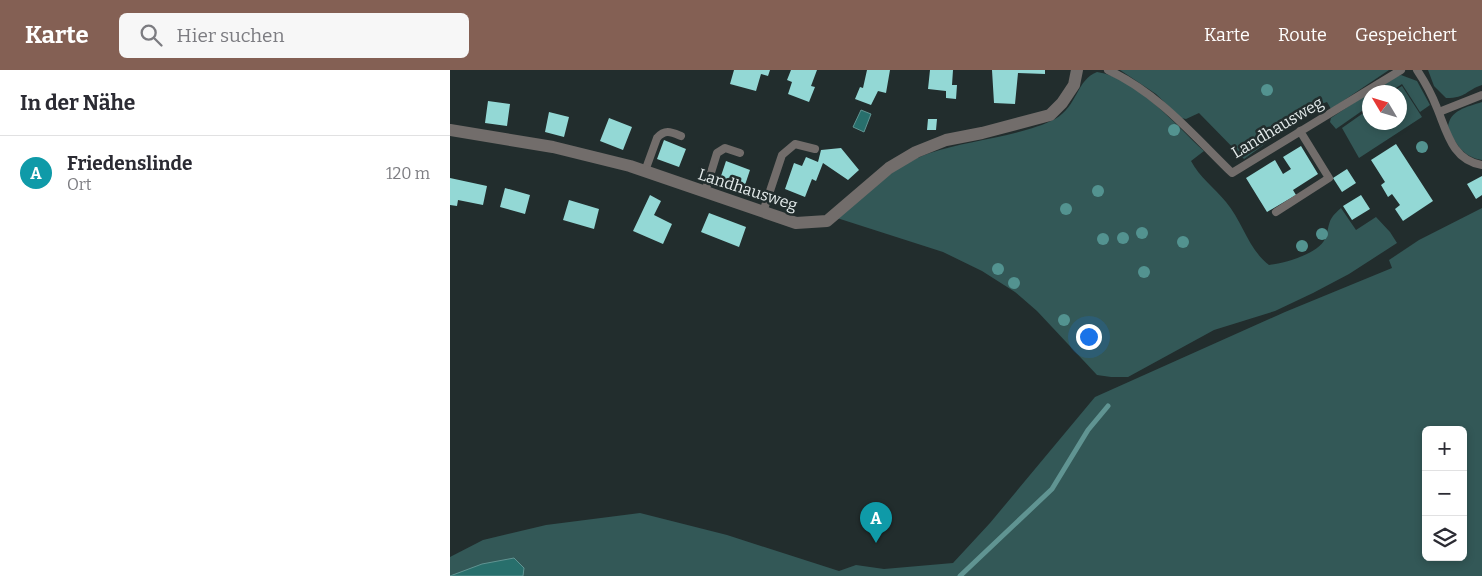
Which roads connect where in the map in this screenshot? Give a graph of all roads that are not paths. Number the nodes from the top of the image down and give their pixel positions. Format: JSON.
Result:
{"nodes":[{"id":1,"x":1077,"y":70,"type":"edge"},
{"id":2,"x":1108,"y":70,"type":"edge"},
{"id":3,"x":1401,"y":70,"type":"edge"},
{"id":4,"x":1417,"y":70,"type":"edge"},
{"id":5,"x":1482,"y":95,"type":"edge"},
{"id":6,"x":1439,"y":112,"type":"junction"},
{"id":7,"x":450,"y":130,"type":"edge"},
{"id":8,"x":1300,"y":131,"type":"junction"},
{"id":9,"x":681,"y":136,"type":"dead end"},
{"id":10,"x":814,"y":149,"type":"dead end"},
{"id":11,"x":740,"y":153,"type":"dead end"},
{"id":12,"x":1482,"y":164,"type":"edge"},
{"id":13,"x":645,"y":171,"type":"junction"},
{"id":14,"x":705,"y":192,"type":"junction"},
{"id":15,"x":763,"y":212,"type":"junction"},
{"id":16,"x":1276,"y":212,"type":"dead end"}],
"edges":[{"from":1,"to":15,"type":"street","name":"Landhausweg"},
{"from":2,"to":8,"type":"lane","name":"Landhausweg"},
{"from":3,"to":8,"type":"lane","name":"Landhausweg"},
{"from":4,"to":6,"type":"lane"},
{"from":5,"to":6,"type":"lane"},
{"from":6,"to":12,"type":"lane"},
{"from":7,"to":13,"type":"street","name":"Landhausweg"},
{"from":8,"to":16,"type":"lane"},
{"from":9,"to":13,"type":"lane"},
{"from":10,"to":15,"type":"lane"},
{"from":11,"to":14,"type":"lane"},
{"from":13,"to":14,"type":"street","name":"Landhausweg"},
{"from":14,"to":15,"type":"street","name":"Landhausweg"}]}
